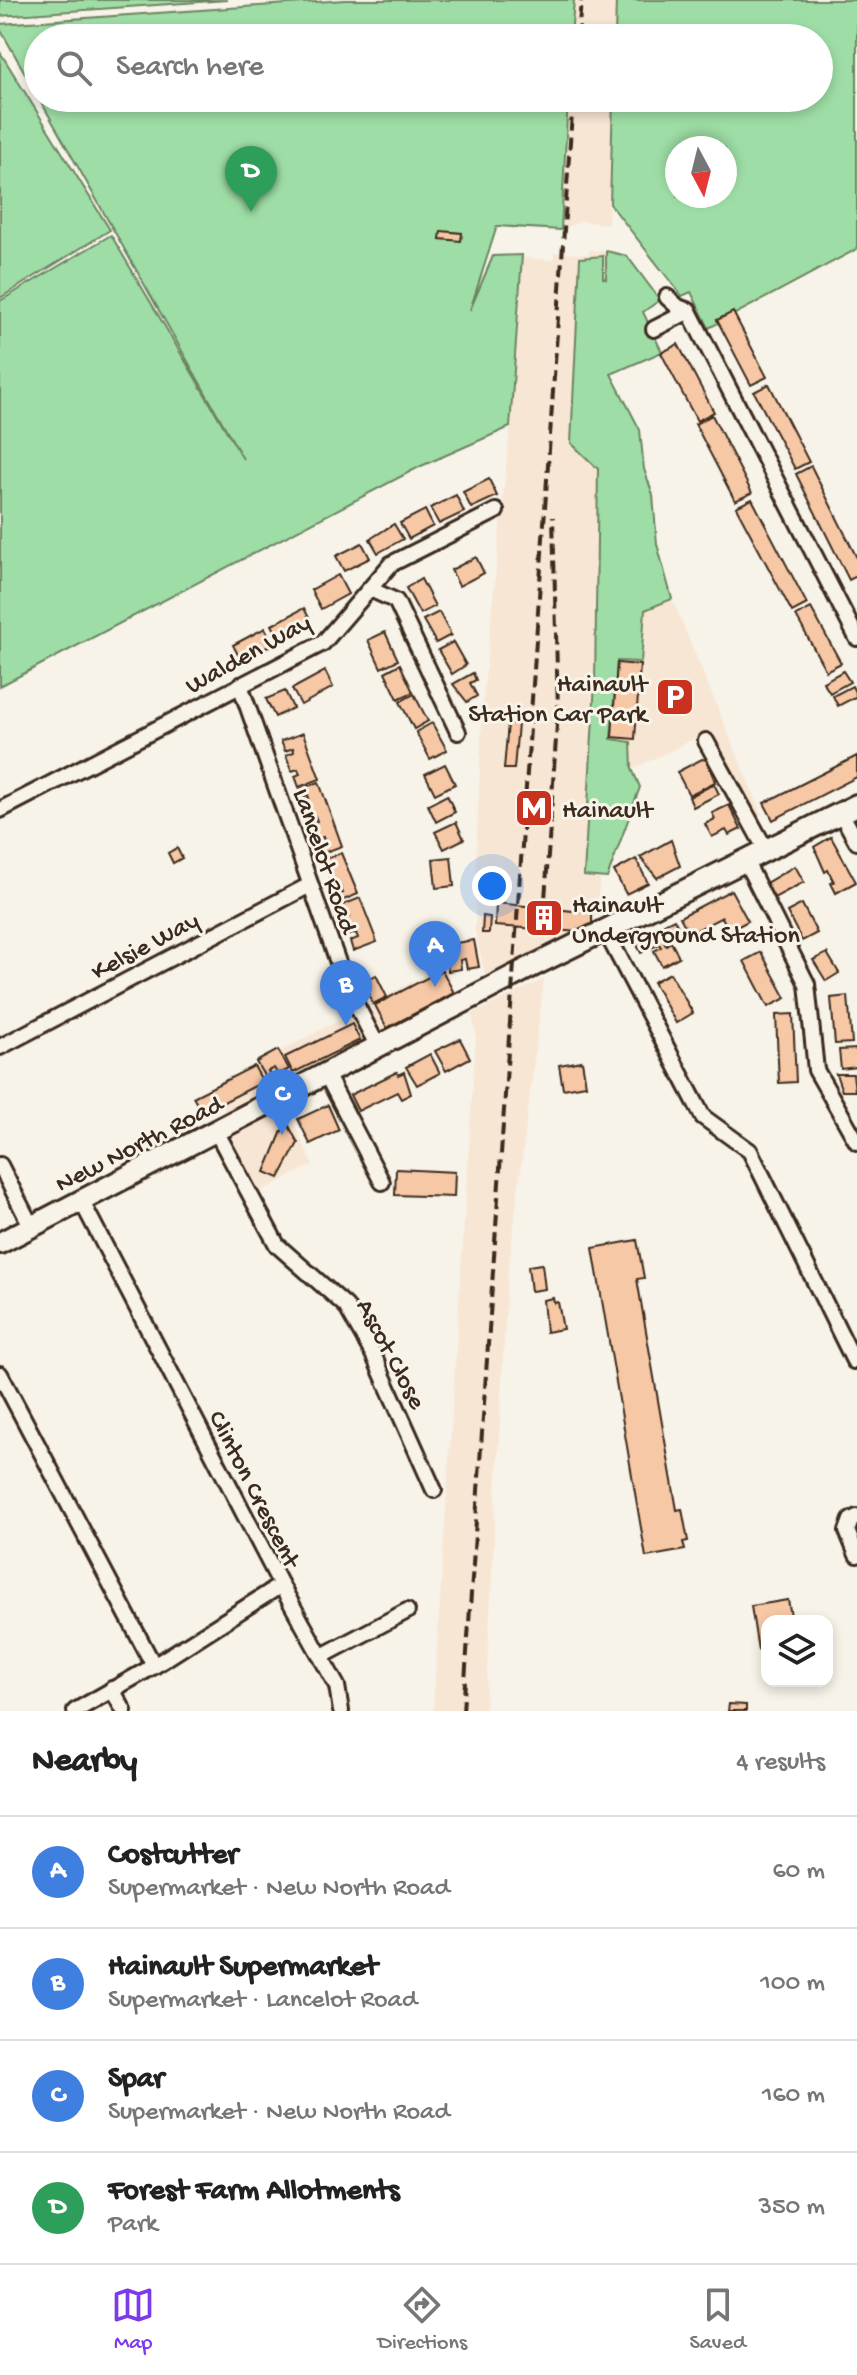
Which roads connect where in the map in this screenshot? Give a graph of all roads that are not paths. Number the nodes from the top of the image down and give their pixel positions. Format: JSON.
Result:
{"nodes":[{"id":1,"x":667,"y":297,"type":"dead end"},
{"id":2,"x":689,"y":311,"type":"junction"},
{"id":3,"x":654,"y":329,"type":"dead end"},
{"id":4,"x":496,"y":511,"type":"dead end"},
{"id":5,"x":370,"y":589,"type":"junction"},
{"id":6,"x":857,"y":638,"type":"edge"},
{"id":7,"x":240,"y":685,"type":"junction"},
{"id":8,"x":458,"y":732,"type":"dead end"},
{"id":9,"x":706,"y":741,"type":"dead end"},
{"id":10,"x":849,"y":809,"type":"edge"},
{"id":11,"x":0,"y":810,"type":"edge"},
{"id":12,"x":857,"y":842,"type":"edge"},
{"id":13,"x":766,"y":850,"type":"junction"},
{"id":14,"x":745,"y":860,"type":"junction"},
{"id":15,"x":310,"y":885,"type":"junction"},
{"id":16,"x":605,"y":930,"type":"junction"},
{"id":17,"x":0,"y":1047,"type":"edge"},
{"id":18,"x":378,"y":1047,"type":"junction"},
{"id":19,"x":326,"y":1074,"type":"junction"},
{"id":20,"x":216,"y":1131,"type":"junction"},
{"id":21,"x":857,"y":1142,"type":"edge"},
{"id":22,"x":0,"y":1165,"type":"edge"},
{"id":23,"x":382,"y":1182,"type":"dead end"},
{"id":24,"x":81,"y":1200,"type":"junction"},
{"id":25,"x":31,"y":1226,"type":"junction"},
{"id":26,"x":0,"y":1243,"type":"edge"},
{"id":27,"x":854,"y":1361,"type":"dead end"},
{"id":28,"x":0,"y":1374,"type":"edge"},
{"id":29,"x":434,"y":1490,"type":"dead end"},
{"id":30,"x":857,"y":1517,"type":"edge"},
{"id":31,"x":857,"y":1555,"type":"edge"},
{"id":32,"x":281,"y":1585,"type":"junction"},
{"id":33,"x":407,"y":1611,"type":"dead end"},
{"id":34,"x":322,"y":1656,"type":"junction"},
{"id":35,"x":154,"y":1666,"type":"junction"},
{"id":36,"x":112,"y":1689,"type":"junction"},
{"id":37,"x":75,"y":1711,"type":"edge"},
{"id":38,"x":124,"y":1711,"type":"edge"},
{"id":39,"x":341,"y":1711,"type":"edge"}],
"edges":[{"from":1,"to":2,"type":"street"},
{"from":2,"to":3,"type":"street"},
{"from":2,"to":6,"type":"street"},
{"from":4,"to":5,"type":"street","name":"Walden Way"},
{"from":5,"to":7,"type":"street","name":"Walden Way"},
{"from":5,"to":8,"type":"street"},
{"from":7,"to":11,"type":"street","name":"Walden Way"},
{"from":7,"to":15,"type":"street","name":"Lancelot Road"},
{"from":9,"to":13,"type":"street"},
{"from":10,"to":12,"type":"street"},
{"from":10,"to":13,"type":"street","name":"New North Road"},
{"from":13,"to":14,"type":"street","name":"New North Road"},
{"from":14,"to":16,"type":"street","name":"New North Road"},
{"from":14,"to":21,"type":"street"},
{"from":15,"to":17,"type":"street","name":"Kelsie Way"},
{"from":15,"to":18,"type":"street","name":"Lancelot Road"},
{"from":16,"to":18,"type":"street","name":"New North Road"},
{"from":16,"to":27,"type":"street"},
{"from":18,"to":19,"type":"street","name":"New North Road"},
{"from":19,"to":20,"type":"street","name":"New North Road"},
{"from":19,"to":23,"type":"street"},
{"from":20,"to":24,"type":"street","name":"New North Road"},
{"from":20,"to":29,"type":"street","name":"Ascot Close"},
{"from":22,"to":25,"type":"street"},
{"from":24,"to":25,"type":"street","name":"New North Road"},
{"from":24,"to":32,"type":"street","name":"Clinton Crescent"},
{"from":25,"to":26,"type":"street","name":"New North Road"},
{"from":28,"to":35,"type":"street"},
{"from":30,"to":31,"type":"street"},
{"from":32,"to":34,"type":"street"},
{"from":32,"to":35,"type":"street","name":"Clinton Crescent"},
{"from":33,"to":34,"type":"street"},
{"from":34,"to":39,"type":"street"},
{"from":35,"to":36,"type":"street","name":"Clinton Crescent"},
{"from":36,"to":37,"type":"street","name":"Clinton Crescent"},
{"from":36,"to":38,"type":"street"}]}
